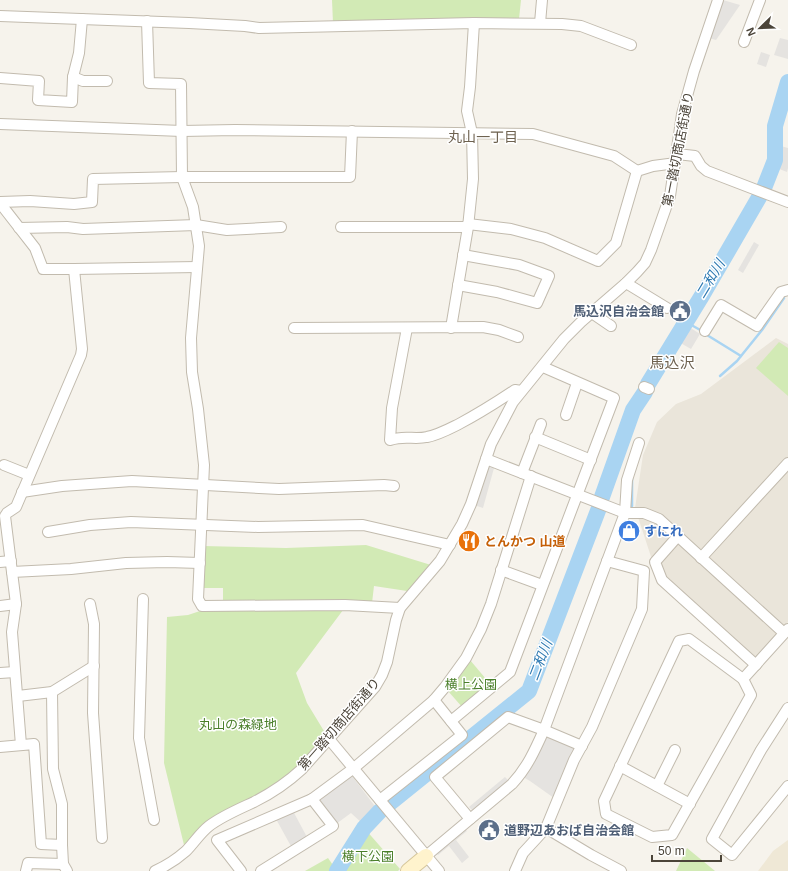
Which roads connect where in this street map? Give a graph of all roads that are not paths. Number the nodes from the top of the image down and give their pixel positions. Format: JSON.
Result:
{"nodes":[{"id":1,"x":542,"y":0,"type":"edge"},
{"id":2,"x":718,"y":0,"type":"edge"},
{"id":3,"x":760,"y":0,"type":"edge"},
{"id":4,"x":0,"y":16,"type":"edge"},
{"id":5,"x":82,"y":18,"type":"junction"},
{"id":6,"x":147,"y":21,"type":"junction"},
{"id":7,"x":474,"y":23,"type":"junction"},
{"id":8,"x":540,"y":23,"type":"junction"},
{"id":9,"x":744,"y":42,"type":"dead end"},
{"id":10,"x":631,"y":45,"type":"dead end"},
{"id":11,"x":73,"y":77,"type":"junction"},
{"id":12,"x":0,"y":78,"type":"edge"},
{"id":13,"x":107,"y":81,"type":"dead end"},
{"id":14,"x":0,"y":124,"type":"edge"},
{"id":15,"x":182,"y":131,"type":"junction"},
{"id":16,"x":352,"y":131,"type":"junction"},
{"id":17,"x":472,"y":132,"type":"junction"},
{"id":18,"x":676,"y":158,"type":"junction"},
{"id":19,"x":637,"y":171,"type":"junction"},
{"id":20,"x":182,"y":177,"type":"junction"},
{"id":21,"x":0,"y":202,"type":"edge"},
{"id":22,"x":788,"y":202,"type":"edge"},
{"id":23,"x":196,"y":226,"type":"junction"},
{"id":24,"x":468,"y":226,"type":"junction"},
{"id":25,"x":281,"y":227,"type":"dead end"},
{"id":26,"x":340,"y":227,"type":"dead end"},
{"id":27,"x":19,"y":228,"type":"junction"},
{"id":28,"x":463,"y":255,"type":"junction"},
{"id":29,"x":196,"y":267,"type":"junction"},
{"id":30,"x":74,"y":269,"type":"junction"},
{"id":31,"x":458,"y":284,"type":"junction"},
{"id":32,"x":626,"y":284,"type":"junction"},
{"id":33,"x":788,"y":290,"type":"edge"},
{"id":34,"x":667,"y":308,"type":"dead end"},
{"id":35,"x":592,"y":312,"type":"junction"},
{"id":36,"x":611,"y":326,"type":"dead end"},
{"id":37,"x":294,"y":328,"type":"dead end"},
{"id":38,"x":407,"y":328,"type":"junction"},
{"id":39,"x":451,"y":328,"type":"junction"},
{"id":40,"x":705,"y":331,"type":"dead end"},
{"id":41,"x":518,"y":337,"type":"dead end"},
{"id":42,"x":543,"y":367,"type":"junction"},
{"id":43,"x":578,"y":383,"type":"junction"},
{"id":44,"x":521,"y":391,"type":"junction"},
{"id":45,"x":566,"y":415,"type":"dead end"},
{"id":46,"x":541,"y":424,"type":"dead end"},
{"id":47,"x":535,"y":437,"type":"junction"},
{"id":48,"x":640,"y":443,"type":"dead end"},
{"id":49,"x":486,"y":459,"type":"junction"},
{"id":50,"x":591,"y":460,"type":"junction"},
{"id":51,"x":788,"y":463,"type":"edge"},
{"id":52,"x":4,"y":466,"type":"dead end"},
{"id":53,"x":29,"y":475,"type":"junction"},
{"id":54,"x":527,"y":475,"type":"junction"},
{"id":55,"x":204,"y":484,"type":"junction"},
{"id":56,"x":394,"y":486,"type":"dead end"},
{"id":57,"x":22,"y":492,"type":"junction"},
{"id":58,"x":577,"y":494,"type":"junction"},
{"id":59,"x":625,"y":512,"type":"junction"},
{"id":60,"x":2,"y":516,"type":"edge"},
{"id":61,"x":202,"y":525,"type":"junction"},
{"id":62,"x":48,"y":532,"type":"dead end"},
{"id":63,"x":678,"y":536,"type":"junction"},
{"id":64,"x":450,"y":545,"type":"junction"},
{"id":65,"x":701,"y":558,"type":"junction"},
{"id":66,"x":607,"y":560,"type":"junction"},
{"id":67,"x":11,"y":561,"type":"junction"},
{"id":68,"x":0,"y":562,"type":"edge"},
{"id":69,"x":200,"y":563,"type":"junction"},
{"id":70,"x":501,"y":570,"type":"junction"},
{"id":71,"x":12,"y":572,"type":"junction"},
{"id":72,"x":542,"y":585,"type":"junction"},
{"id":73,"x":142,"y":599,"type":"dead end"},
{"id":74,"x":16,"y":604,"type":"junction"},
{"id":75,"x":90,"y":604,"type":"dead end"},
{"id":76,"x":0,"y":606,"type":"edge"},
{"id":77,"x":400,"y":608,"type":"junction"},
{"id":78,"x":786,"y":631,"type":"edge"},
{"id":79,"x":756,"y":664,"type":"junction"},
{"id":80,"x":94,"y":666,"type":"junction"},
{"id":81,"x":15,"y":672,"type":"junction"},
{"id":82,"x":0,"y":673,"type":"edge"},
{"id":83,"x":743,"y":679,"type":"junction"},
{"id":84,"x":52,"y":692,"type":"junction"},
{"id":85,"x":18,"y":696,"type":"junction"},
{"id":86,"x":434,"y":700,"type":"junction"},
{"id":87,"x":788,"y":708,"type":"edge"},
{"id":88,"x":451,"y":721,"type":"junction"},
{"id":89,"x":544,"y":730,"type":"junction"},
{"id":90,"x":329,"y":739,"type":"junction"},
{"id":91,"x":21,"y":745,"type":"junction"},
{"id":92,"x":582,"y":746,"type":"junction"},
{"id":93,"x":0,"y":747,"type":"edge"},
{"id":94,"x":675,"y":750,"type":"dead end"},
{"id":95,"x":620,"y":766,"type":"junction"},
{"id":96,"x":354,"y":768,"type":"junction"},
{"id":97,"x":657,"y":786,"type":"junction"},
{"id":98,"x":788,"y":786,"type":"edge"},
{"id":99,"x":312,"y":799,"type":"junction"},
{"id":100,"x":690,"y":804,"type":"junction"},
{"id":101,"x":384,"y":805,"type":"junction"},
{"id":102,"x":470,"y":819,"type":"junction"},
{"id":103,"x":154,"y":820,"type":"dead end"},
{"id":104,"x":546,"y":828,"type":"junction"},
{"id":105,"x":102,"y":838,"type":"dead end"},
{"id":106,"x":62,"y":845,"type":"junction"},
{"id":107,"x":426,"y":856,"type":"junction"},
{"id":108,"x":65,"y":868,"type":"edge"},
{"id":109,"x":26,"y":871,"type":"edge"},
{"id":110,"x":155,"y":871,"type":"edge"},
{"id":111,"x":241,"y":871,"type":"edge"},
{"id":112,"x":261,"y":871,"type":"edge"},
{"id":113,"x":408,"y":871,"type":"edge"},
{"id":114,"x":439,"y":871,"type":"edge"},
{"id":115,"x":516,"y":871,"type":"edge"},
{"id":116,"x":621,"y":871,"type":"edge"}],
"edges":[{"from":1,"to":8,"type":"street"},
{"from":2,"to":18,"type":"street","name":"第一踏切商店街通り"},
{"from":3,"to":9,"type":"street"},
{"from":4,"to":5,"type":"street"},
{"from":5,"to":6,"type":"street"},
{"from":5,"to":11,"type":"street"},
{"from":6,"to":7,"type":"street"},
{"from":6,"to":15,"type":"street"},
{"from":7,"to":8,"type":"street"},
{"from":7,"to":17,"type":"street"},
{"from":8,"to":10,"type":"street"},
{"from":11,"to":12,"type":"street"},
{"from":11,"to":13,"type":"street"},
{"from":14,"to":15,"type":"street"},
{"from":15,"to":16,"type":"street"},
{"from":15,"to":20,"type":"street"},
{"from":16,"to":17,"type":"street"},
{"from":16,"to":20,"type":"street"},
{"from":17,"to":19,"type":"street"},
{"from":17,"to":24,"type":"street"},
{"from":18,"to":19,"type":"street"},
{"from":18,"to":22,"type":"street"},
{"from":18,"to":32,"type":"street","name":"第一踏切商店街通り"},
{"from":19,"to":24,"type":"street"},
{"from":20,"to":21,"type":"street"},
{"from":20,"to":23,"type":"street"},
{"from":21,"to":27,"type":"street"},
{"from":23,"to":25,"type":"street"},
{"from":23,"to":27,"type":"street"},
{"from":23,"to":29,"type":"street"},
{"from":24,"to":26,"type":"street"},
{"from":24,"to":28,"type":"street"},
{"from":27,"to":30,"type":"street"},
{"from":28,"to":31,"type":"street"},
{"from":28,"to":31,"type":"street"},
{"from":29,"to":30,"type":"street"},
{"from":29,"to":55,"type":"street"},
{"from":30,"to":53,"type":"street"},
{"from":31,"to":39,"type":"street"},
{"from":32,"to":34,"type":"street"},
{"from":32,"to":35,"type":"street","name":"第一踏切商店街通り"},
{"from":33,"to":40,"type":"street"},
{"from":35,"to":36,"type":"street"},
{"from":35,"to":42,"type":"street","name":"第一踏切商店街通り"},
{"from":37,"to":38,"type":"street"},
{"from":38,"to":39,"type":"street"},
{"from":38,"to":44,"type":"street"},
{"from":39,"to":41,"type":"street"},
{"from":42,"to":43,"type":"street"},
{"from":42,"to":44,"type":"street","name":"第一踏切商店街通り"},
{"from":43,"to":45,"type":"street"},
{"from":43,"to":50,"type":"street"},
{"from":44,"to":49,"type":"street","name":"第一踏切商店街通り"},
{"from":46,"to":47,"type":"street"},
{"from":47,"to":50,"type":"street"},
{"from":47,"to":54,"type":"street"},
{"from":48,"to":59,"type":"street"},
{"from":49,"to":54,"type":"street"},
{"from":49,"to":64,"type":"street","name":"第一踏切商店街通り"},
{"from":50,"to":58,"type":"street"},
{"from":51,"to":65,"type":"street"},
{"from":52,"to":53,"type":"street"},
{"from":53,"to":57,"type":"street"},
{"from":54,"to":58,"type":"street"},
{"from":54,"to":70,"type":"street"},
{"from":55,"to":56,"type":"street"},
{"from":55,"to":57,"type":"street"},
{"from":55,"to":61,"type":"street"},
{"from":57,"to":60,"type":"street"},
{"from":58,"to":59,"type":"street"},
{"from":58,"to":72,"type":"street"},
{"from":59,"to":63,"type":"street"},
{"from":59,"to":66,"type":"street"},
{"from":60,"to":67,"type":"street"},
{"from":61,"to":62,"type":"street"},
{"from":61,"to":64,"type":"street"},
{"from":61,"to":69,"type":"street"},
{"from":63,"to":65,"type":"street"},
{"from":63,"to":79,"type":"street"},
{"from":64,"to":77,"type":"street","name":"第一踏切商店街通り"},
{"from":65,"to":78,"type":"street"},
{"from":66,"to":89,"type":"street"},
{"from":66,"to":92,"type":"street"},
{"from":67,"to":68,"type":"street"},
{"from":67,"to":71,"type":"street"},
{"from":69,"to":71,"type":"street"},
{"from":69,"to":77,"type":"street"},
{"from":70,"to":72,"type":"street"},
{"from":70,"to":86,"type":"street"},
{"from":71,"to":74,"type":"street"},
{"from":72,"to":88,"type":"street"},
{"from":73,"to":103,"type":"street"},
{"from":74,"to":76,"type":"street"},
{"from":74,"to":81,"type":"street"},
{"from":75,"to":80,"type":"street"},
{"from":77,"to":90,"type":"street","name":"第一踏切商店街通り"},
{"from":78,"to":79,"type":"street"},
{"from":79,"to":83,"type":"street"},
{"from":80,"to":84,"type":"street"},
{"from":80,"to":105,"type":"street"},
{"from":81,"to":82,"type":"street"},
{"from":81,"to":85,"type":"street"},
{"from":83,"to":95,"type":"street"},
{"from":83,"to":100,"type":"street"},
{"from":84,"to":85,"type":"street"},
{"from":84,"to":106,"type":"street"},
{"from":85,"to":91,"type":"street"},
{"from":86,"to":88,"type":"street"},
{"from":86,"to":96,"type":"street"},
{"from":87,"to":98,"type":"street"},
{"from":88,"to":101,"type":"street"},
{"from":89,"to":92,"type":"street"},
{"from":89,"to":102,"type":"street"},
{"from":89,"to":102,"type":"street"},
{"from":90,"to":96,"type":"street"},
{"from":90,"to":110,"type":"street","name":"第一踏切商店街通り"},
{"from":91,"to":93,"type":"street"},
{"from":91,"to":106,"type":"street"},
{"from":92,"to":104,"type":"street"},
{"from":94,"to":97,"type":"street"},
{"from":95,"to":97,"type":"street"},
{"from":95,"to":100,"type":"street"},
{"from":96,"to":99,"type":"street"},
{"from":96,"to":101,"type":"street"},
{"from":97,"to":100,"type":"street"},
{"from":99,"to":111,"type":"street"},
{"from":99,"to":112,"type":"street"},
{"from":101,"to":107,"type":"street"},
{"from":102,"to":107,"type":"street"},
{"from":104,"to":115,"type":"street"},
{"from":104,"to":116,"type":"street"},
{"from":106,"to":108,"type":"street"},
{"from":107,"to":113,"type":"street"},
{"from":107,"to":114,"type":"street"},
{"from":108,"to":109,"type":"street"}]}
